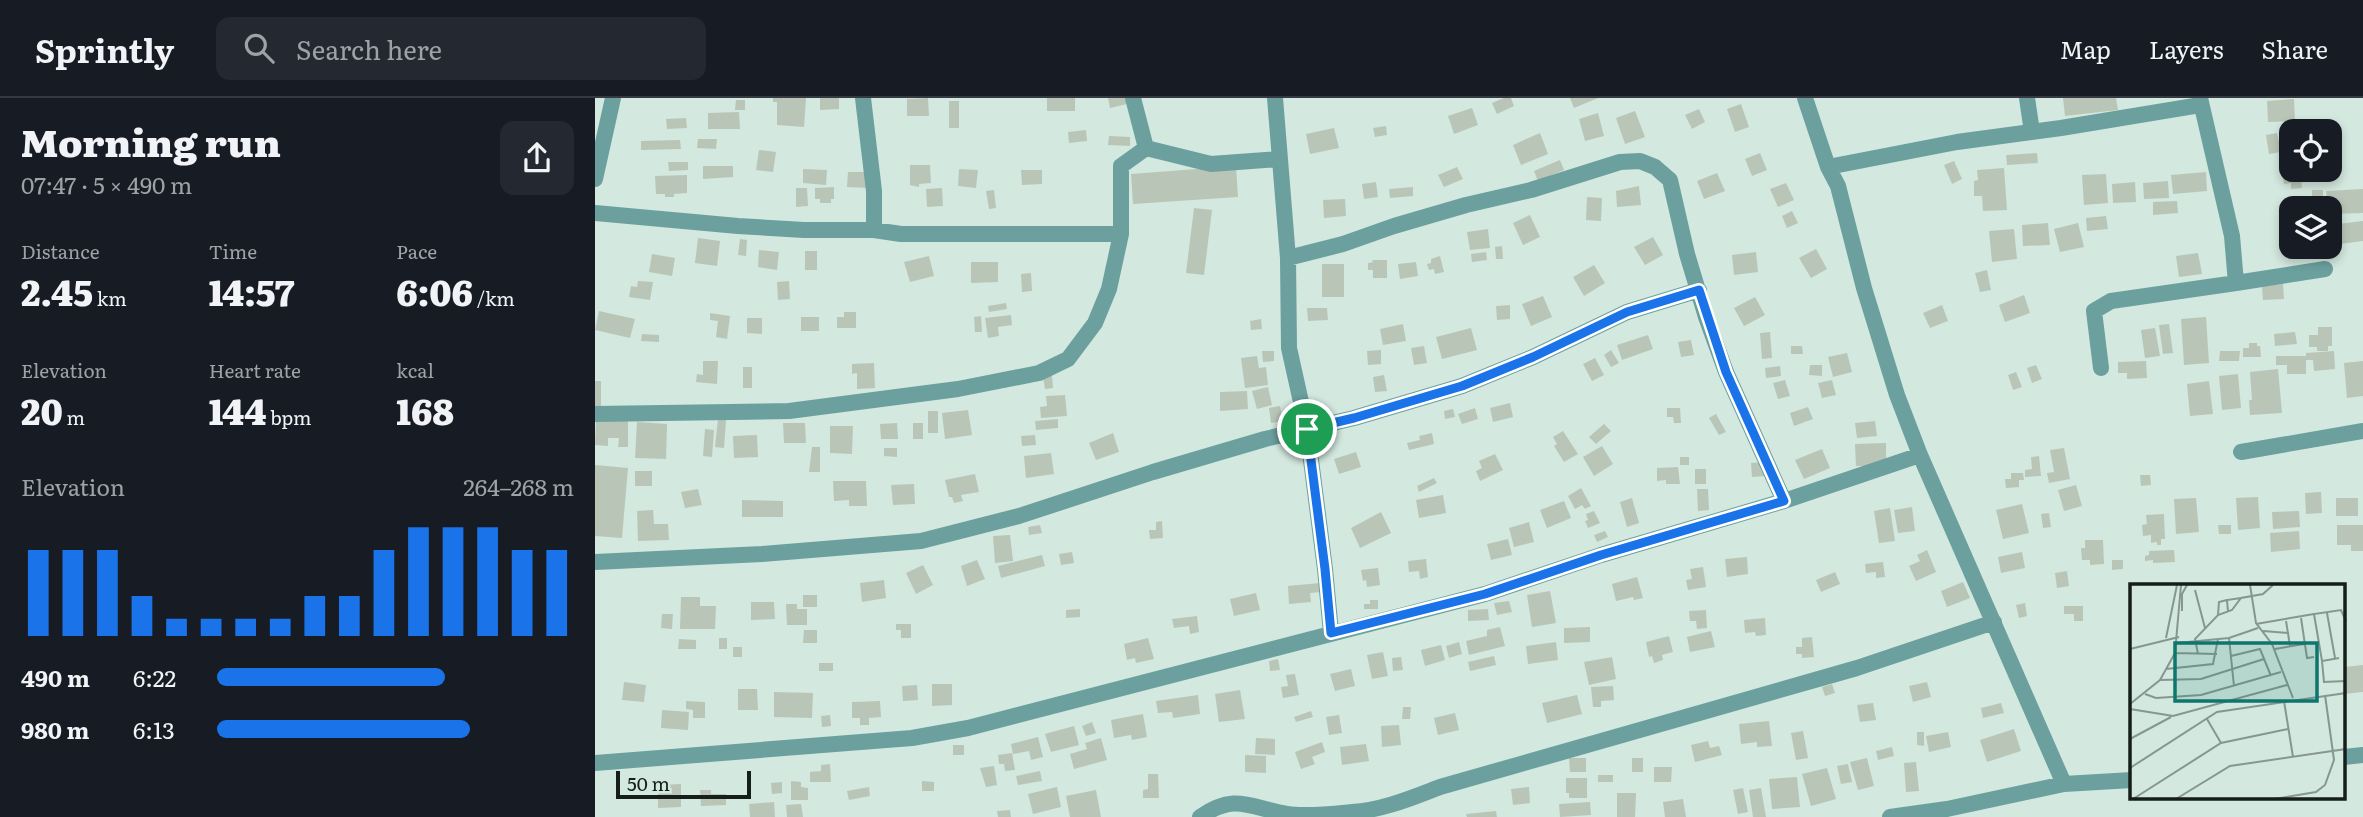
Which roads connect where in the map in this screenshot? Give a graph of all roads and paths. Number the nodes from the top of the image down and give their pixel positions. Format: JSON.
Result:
{"nodes":[{"id":1,"x":613,"y":98,"type":"edge"},
{"id":2,"x":863,"y":98,"type":"edge"},
{"id":3,"x":1133,"y":98,"type":"edge"},
{"id":4,"x":1275,"y":98,"type":"edge"},
{"id":5,"x":1805,"y":98,"type":"edge"},
{"id":6,"x":2027,"y":98,"type":"edge"},
{"id":7,"x":2200,"y":101,"type":"edge"},
{"id":8,"x":2032,"y":132,"type":"junction"},
{"id":9,"x":1146,"y":148,"type":"junction"},
{"id":10,"x":1280,"y":159,"type":"junction"},
{"id":11,"x":1828,"y":167,"type":"junction"},
{"id":12,"x":595,"y":179,"type":"edge"},
{"id":13,"x":595,"y":213,"type":"edge"},
{"id":14,"x":874,"y":230,"type":"junction"},
{"id":15,"x":1121,"y":234,"type":"junction"},
{"id":16,"x":1288,"y":258,"type":"junction"},
{"id":17,"x":2325,"y":269,"type":"dead end"},
{"id":18,"x":2237,"y":284,"type":"junction"},
{"id":19,"x":1699,"y":290,"type":"junction"},
{"id":20,"x":2101,"y":368,"type":"dead end"},
{"id":21,"x":595,"y":414,"type":"edge"},
{"id":22,"x":1307,"y":429,"type":"junction"},
{"id":23,"x":2363,"y":431,"type":"edge"},
{"id":24,"x":2241,"y":452,"type":"dead end"},
{"id":25,"x":1920,"y":455,"type":"junction"},
{"id":26,"x":1784,"y":501,"type":"junction"},
{"id":27,"x":595,"y":562,"type":"edge"},
{"id":28,"x":1994,"y":622,"type":"junction"},
{"id":29,"x":1331,"y":633,"type":"junction"},
{"id":30,"x":2363,"y":755,"type":"edge"},
{"id":31,"x":2345,"y":757,"type":"edge"},
{"id":32,"x":595,"y":764,"type":"edge"},
{"id":33,"x":2130,"y":780,"type":"edge"},
{"id":34,"x":2064,"y":784,"type":"junction"},
{"id":35,"x":1948,"y":813,"type":"edge"},
{"id":36,"x":1200,"y":817,"type":"edge"},
{"id":37,"x":1890,"y":817,"type":"edge"}],
"edges":[{"from":1,"to":12,"type":"street"},
{"from":2,"to":14,"type":"street"},
{"from":3,"to":9,"type":"street"},
{"from":4,"to":10,"type":"street"},
{"from":5,"to":11,"type":"street"},
{"from":6,"to":8,"type":"street"},
{"from":7,"to":8,"type":"street"},
{"from":7,"to":18,"type":"street"},
{"from":8,"to":11,"type":"street"},
{"from":9,"to":10,"type":"street"},
{"from":9,"to":15,"type":"street"},
{"from":10,"to":16,"type":"street"},
{"from":11,"to":25,"type":"street"},
{"from":13,"to":14,"type":"street"},
{"from":14,"to":15,"type":"street"},
{"from":15,"to":21,"type":"street"},
{"from":16,"to":19,"type":"street"},
{"from":16,"to":22,"type":"street"},
{"from":17,"to":18,"type":"street"},
{"from":18,"to":20,"type":"street"},
{"from":19,"to":22,"type":"street"},
{"from":19,"to":26,"type":"street"},
{"from":22,"to":27,"type":"street"},
{"from":22,"to":29,"type":"street"},
{"from":23,"to":24,"type":"street"},
{"from":25,"to":26,"type":"street"},
{"from":25,"to":28,"type":"street"},
{"from":26,"to":29,"type":"street"},
{"from":28,"to":34,"type":"street"},
{"from":28,"to":36,"type":"street"},
{"from":29,"to":32,"type":"street"},
{"from":30,"to":31,"type":"street"},
{"from":33,"to":34,"type":"street"},
{"from":34,"to":35,"type":"street"},
{"from":35,"to":37,"type":"street"}]}
